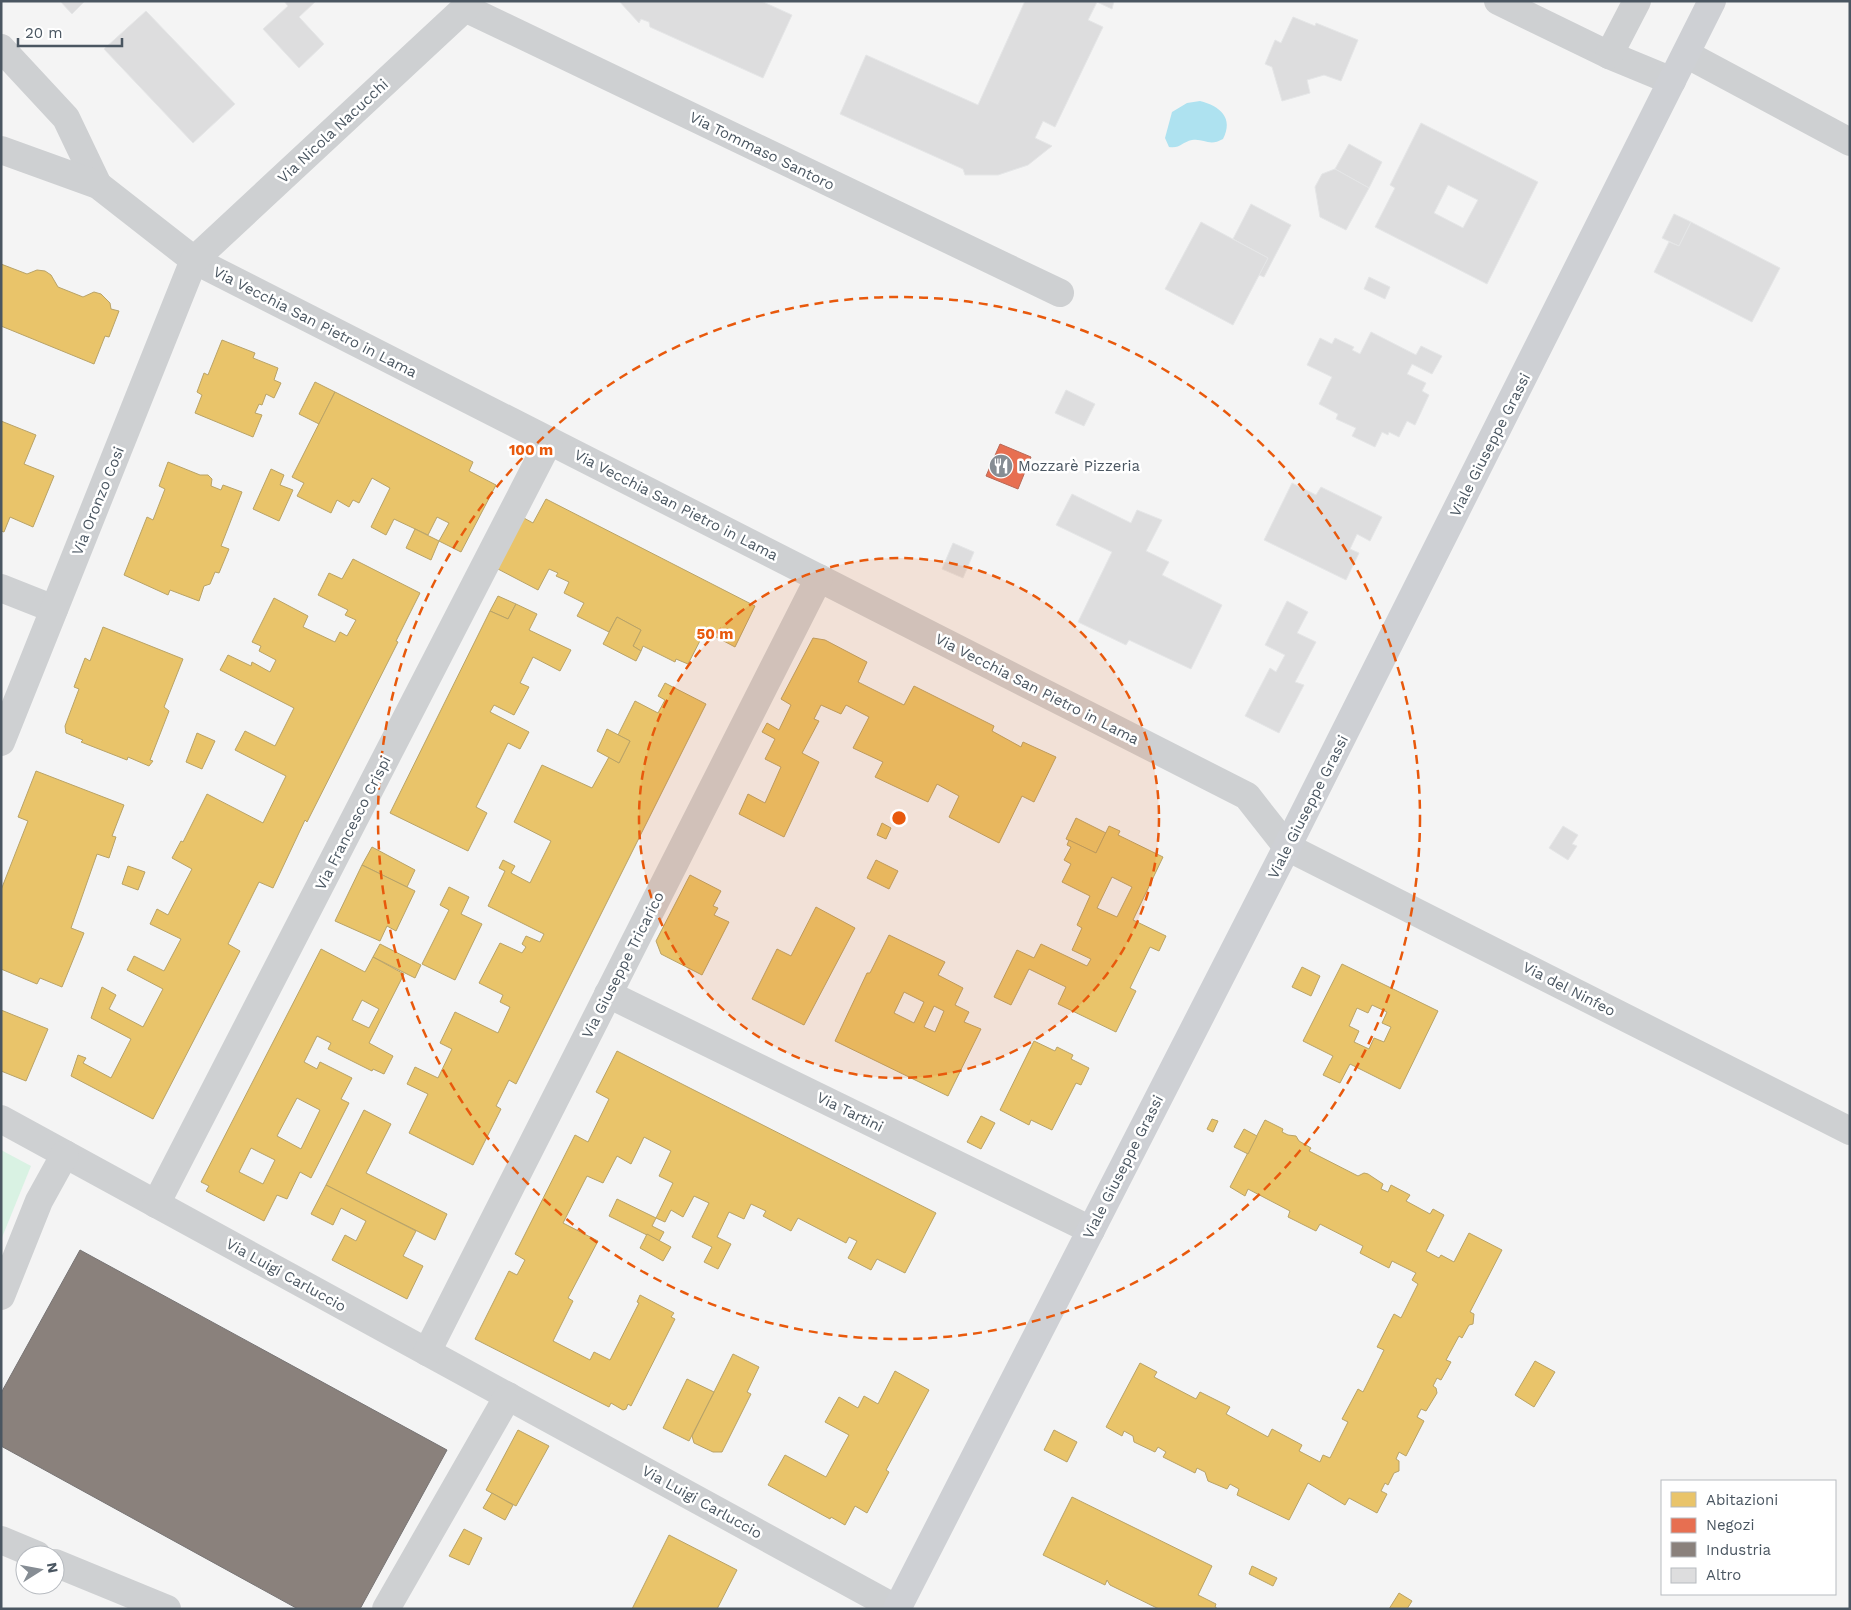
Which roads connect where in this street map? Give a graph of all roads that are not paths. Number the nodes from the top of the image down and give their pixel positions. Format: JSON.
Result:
{"nodes":[{"id":1,"x":1498,"y":1,"type":"edge"},
{"id":2,"x":1637,"y":1,"type":"edge"},
{"id":3,"x":1712,"y":1,"type":"edge"},
{"id":4,"x":468,"y":5,"type":"edge"},
{"id":5,"x":1,"y":48,"type":"edge"},
{"id":6,"x":1686,"y":54,"type":"junction"},
{"id":7,"x":1610,"y":55,"type":"junction"},
{"id":8,"x":1672,"y":81,"type":"junction"},
{"id":9,"x":1850,"y":142,"type":"edge"},
{"id":10,"x":1,"y":150,"type":"edge"},
{"id":11,"x":98,"y":184,"type":"junction"},
{"id":12,"x":194,"y":260,"type":"junction"},
{"id":13,"x":1060,"y":293,"type":"dead end"},
{"id":14,"x":549,"y":441,"type":"junction"},
{"id":15,"x":819,"y":578,"type":"junction"},
{"id":16,"x":1,"y":588,"type":"edge"},
{"id":17,"x":54,"y":610,"type":"junction"},
{"id":18,"x":1,"y":742,"type":"edge"},
{"id":19,"x":1288,"y":847,"type":"junction"},
{"id":20,"x":608,"y":994,"type":"junction"},
{"id":21,"x":1,"y":1120,"type":"edge"},
{"id":22,"x":1850,"y":1131,"type":"edge"},
{"id":23,"x":65,"y":1154,"type":"junction"},
{"id":24,"x":156,"y":1204,"type":"junction"},
{"id":25,"x":1091,"y":1230,"type":"junction"},
{"id":26,"x":1,"y":1296,"type":"edge"},
{"id":27,"x":427,"y":1352,"type":"junction"},
{"id":28,"x":508,"y":1396,"type":"junction"},
{"id":29,"x":1,"y":1540,"type":"edge"},
{"id":30,"x":15,"y":1546,"type":"edge"},
{"id":31,"x":65,"y":1566,"type":"edge"},
{"id":32,"x":166,"y":1609,"type":"edge"},
{"id":33,"x":386,"y":1609,"type":"edge"},
{"id":34,"x":897,"y":1609,"type":"edge"}],
"edges":[{"from":1,"to":7,"type":"street"},
{"from":2,"to":7,"type":"street"},
{"from":3,"to":6,"type":"main road","name":"Viale Giuseppe Grassi"},
{"from":4,"to":12,"type":"street","name":"Via Nicola Nacucchi"},
{"from":4,"to":13,"type":"street","name":"Via Tommaso Santoro"},
{"from":5,"to":11,"type":"street"},
{"from":6,"to":8,"type":"main road","name":"Viale Giuseppe Grassi"},
{"from":6,"to":9,"type":"street"},
{"from":7,"to":8,"type":"street"},
{"from":8,"to":19,"type":"main road","name":"Viale Giuseppe Grassi"},
{"from":10,"to":11,"type":"street","name":"Via Vecchia San Pietro in Lama"},
{"from":11,"to":12,"type":"street","name":"Via Vecchia San Pietro in Lama"},
{"from":12,"to":14,"type":"street","name":"Via Vecchia San Pietro in Lama"},
{"from":12,"to":17,"type":"street","name":"Via Oronzo Cosi"},
{"from":14,"to":15,"type":"street","name":"Via Vecchia San Pietro in Lama"},
{"from":14,"to":24,"type":"street","name":"Via Francesco Crispi"},
{"from":15,"to":19,"type":"street","name":"Via Vecchia San Pietro in Lama"},
{"from":15,"to":20,"type":"street","name":"Via Giuseppe Tricarico"},
{"from":16,"to":17,"type":"street"},
{"from":17,"to":18,"type":"street","name":"Via Oronzo Cosi"},
{"from":19,"to":22,"type":"street","name":"Via del Ninfeo"},
{"from":19,"to":25,"type":"main road","name":"Viale Giuseppe Grassi"},
{"from":20,"to":25,"type":"street","name":"Via Tartini"},
{"from":20,"to":27,"type":"street","name":"Via Giuseppe Tricarico"},
{"from":21,"to":23,"type":"street","name":"Via Luigi Carluccio"},
{"from":23,"to":24,"type":"street","name":"Via Luigi Carluccio"},
{"from":23,"to":26,"type":"street"},
{"from":24,"to":27,"type":"street","name":"Via Luigi Carluccio"},
{"from":25,"to":34,"type":"main road","name":"Viale Giuseppe Grassi"},
{"from":27,"to":28,"type":"street","name":"Via Luigi Carluccio"},
{"from":28,"to":33,"type":"street"},
{"from":28,"to":34,"type":"street","name":"Via Luigi Carluccio"},
{"from":29,"to":30,"type":"street"},
{"from":31,"to":32,"type":"street"}]}
